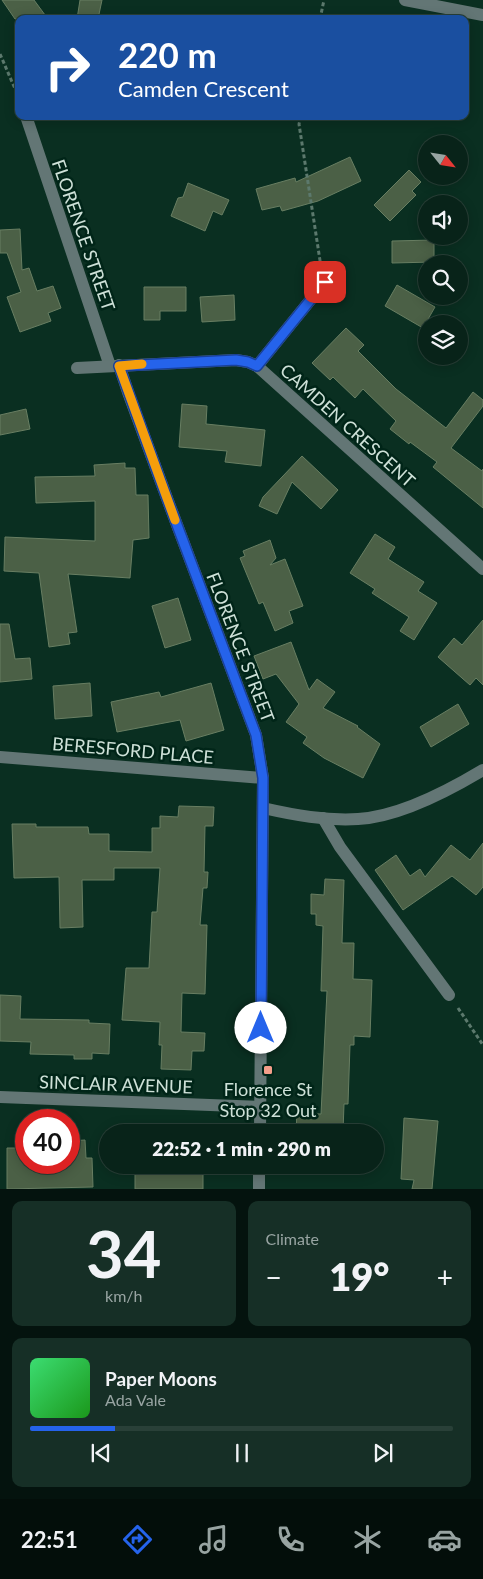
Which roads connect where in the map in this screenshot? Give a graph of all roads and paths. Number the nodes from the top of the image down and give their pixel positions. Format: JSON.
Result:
{"nodes":[{"id":1,"x":324,"y":0,"type":"edge"},
{"id":2,"x":405,"y":0,"type":"edge"},
{"id":3,"x":321,"y":15,"type":"edge"},
{"id":4,"x":483,"y":15,"type":"edge"},
{"id":5,"x":0,"y":54,"type":"edge"},
{"id":6,"x":15,"y":89,"type":"edge"},
{"id":7,"x":27,"y":120,"type":"edge"},
{"id":8,"x":300,"y":120,"type":"edge"},
{"id":9,"x":325,"y":282,"type":"joint"},
{"id":10,"x":114,"y":366,"type":"junction"},
{"id":11,"x":257,"y":366,"type":"junction"},
{"id":12,"x":77,"y":368,"type":"dead end"},
{"id":13,"x":483,"y":569,"type":"edge"},
{"id":14,"x":0,"y":757,"type":"edge"},
{"id":15,"x":483,"y":770,"type":"edge"},
{"id":16,"x":263,"y":778,"type":"junction"},
{"id":17,"x":262,"y":808,"type":"junction"},
{"id":18,"x":323,"y":818,"type":"junction"},
{"id":19,"x":449,"y":995,"type":"joint"},
{"id":20,"x":483,"y":1045,"type":"edge"},
{"id":21,"x":0,"y":1097,"type":"edge"},
{"id":22,"x":260,"y":1107,"type":"junction"},
{"id":23,"x":260,"y":1124,"type":"edge"},
{"id":24,"x":260,"y":1174,"type":"edge"},
{"id":25,"x":259,"y":1189,"type":"edge"}],
"edges":[{"from":1,"to":3,"type":"path"},
{"from":2,"to":4,"type":"street"},
{"from":5,"to":6,"type":"path"},
{"from":7,"to":10,"type":"street","name":"FLORENCE STREET"},
{"from":8,"to":9,"type":"path"},
{"from":9,"to":11,"type":"street"},
{"from":10,"to":11,"type":"street","name":"CAMDEN CRESCENT"},
{"from":10,"to":12,"type":"street","name":"CAMDEN CRESCENT"},
{"from":10,"to":16,"type":"street","name":"FLORENCE STREET"},
{"from":11,"to":13,"type":"street","name":"CAMDEN CRESCENT"},
{"from":14,"to":16,"type":"street","name":"BERESFORD PLACE"},
{"from":15,"to":18,"type":"street"},
{"from":16,"to":17,"type":"street","name":"FLORENCE STREET"},
{"from":17,"to":18,"type":"street"},
{"from":17,"to":22,"type":"street","name":"FLORENCE STREET"},
{"from":18,"to":19,"type":"street"},
{"from":19,"to":20,"type":"path"},
{"from":21,"to":22,"type":"street","name":"SINCLAIR AVENUE"},
{"from":22,"to":23,"type":"street","name":"FLORENCE STREET"},
{"from":24,"to":25,"type":"street"}]}
